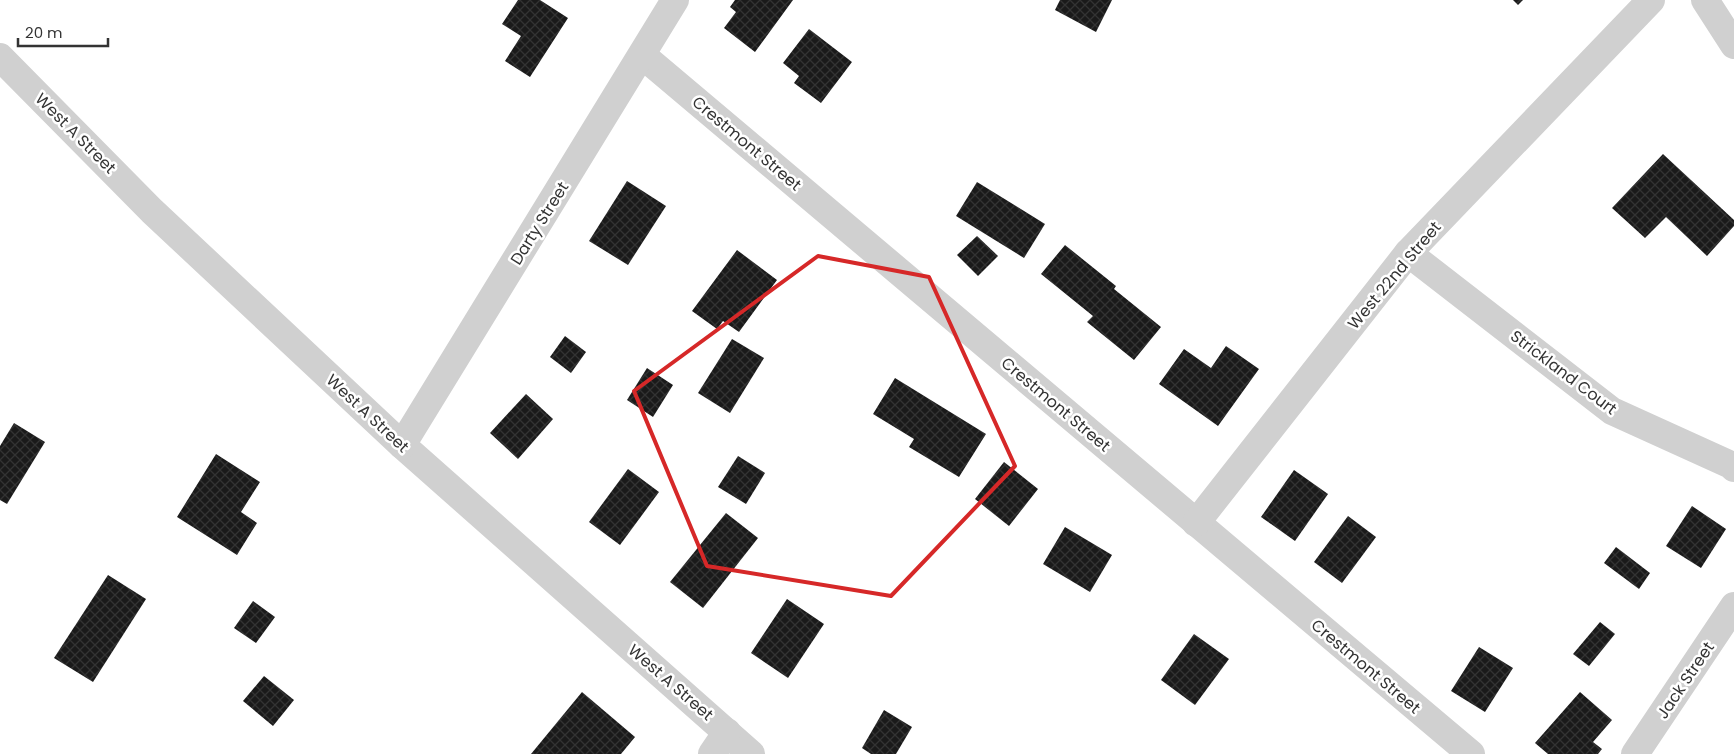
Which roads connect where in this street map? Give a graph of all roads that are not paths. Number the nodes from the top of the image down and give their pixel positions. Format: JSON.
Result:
{"nodes":[{"id":1,"x":675,"y":0,"type":"edge"},
{"id":2,"x":1652,"y":0,"type":"edge"},
{"id":3,"x":1706,"y":0,"type":"edge"},
{"id":4,"x":1734,"y":45,"type":"edge"},
{"id":5,"x":642,"y":55,"type":"junction"},
{"id":6,"x":0,"y":57,"type":"edge"},
{"id":7,"x":1408,"y":253,"type":"junction"},
{"id":8,"x":402,"y":445,"type":"junction"},
{"id":9,"x":1734,"y":468,"type":"edge"},
{"id":10,"x":1196,"y":522,"type":"junction"},
{"id":11,"x":1734,"y":606,"type":"edge"},
{"id":12,"x":727,"y":732,"type":"junction"},
{"id":13,"x":712,"y":754,"type":"edge"},
{"id":14,"x":751,"y":754,"type":"edge"},
{"id":15,"x":1470,"y":754,"type":"edge"},
{"id":16,"x":1635,"y":754,"type":"edge"}],
"edges":[{"from":1,"to":5,"type":"street","name":"Darty Street"},
{"from":2,"to":7,"type":"street","name":"West 22nd Street"},
{"from":3,"to":4,"type":"street"},
{"from":5,"to":8,"type":"street","name":"Darty Street"},
{"from":5,"to":10,"type":"street","name":"Crestmont Street"},
{"from":6,"to":8,"type":"street","name":"West A Street"},
{"from":7,"to":9,"type":"street","name":"Strickland Court"},
{"from":7,"to":10,"type":"street","name":"West 22nd Street"},
{"from":8,"to":12,"type":"street","name":"West A Street"},
{"from":10,"to":15,"type":"street","name":"Crestmont Street"},
{"from":11,"to":16,"type":"street","name":"Jack Street"},
{"from":12,"to":13,"type":"street"},
{"from":12,"to":14,"type":"street","name":"West A Street"}]}
